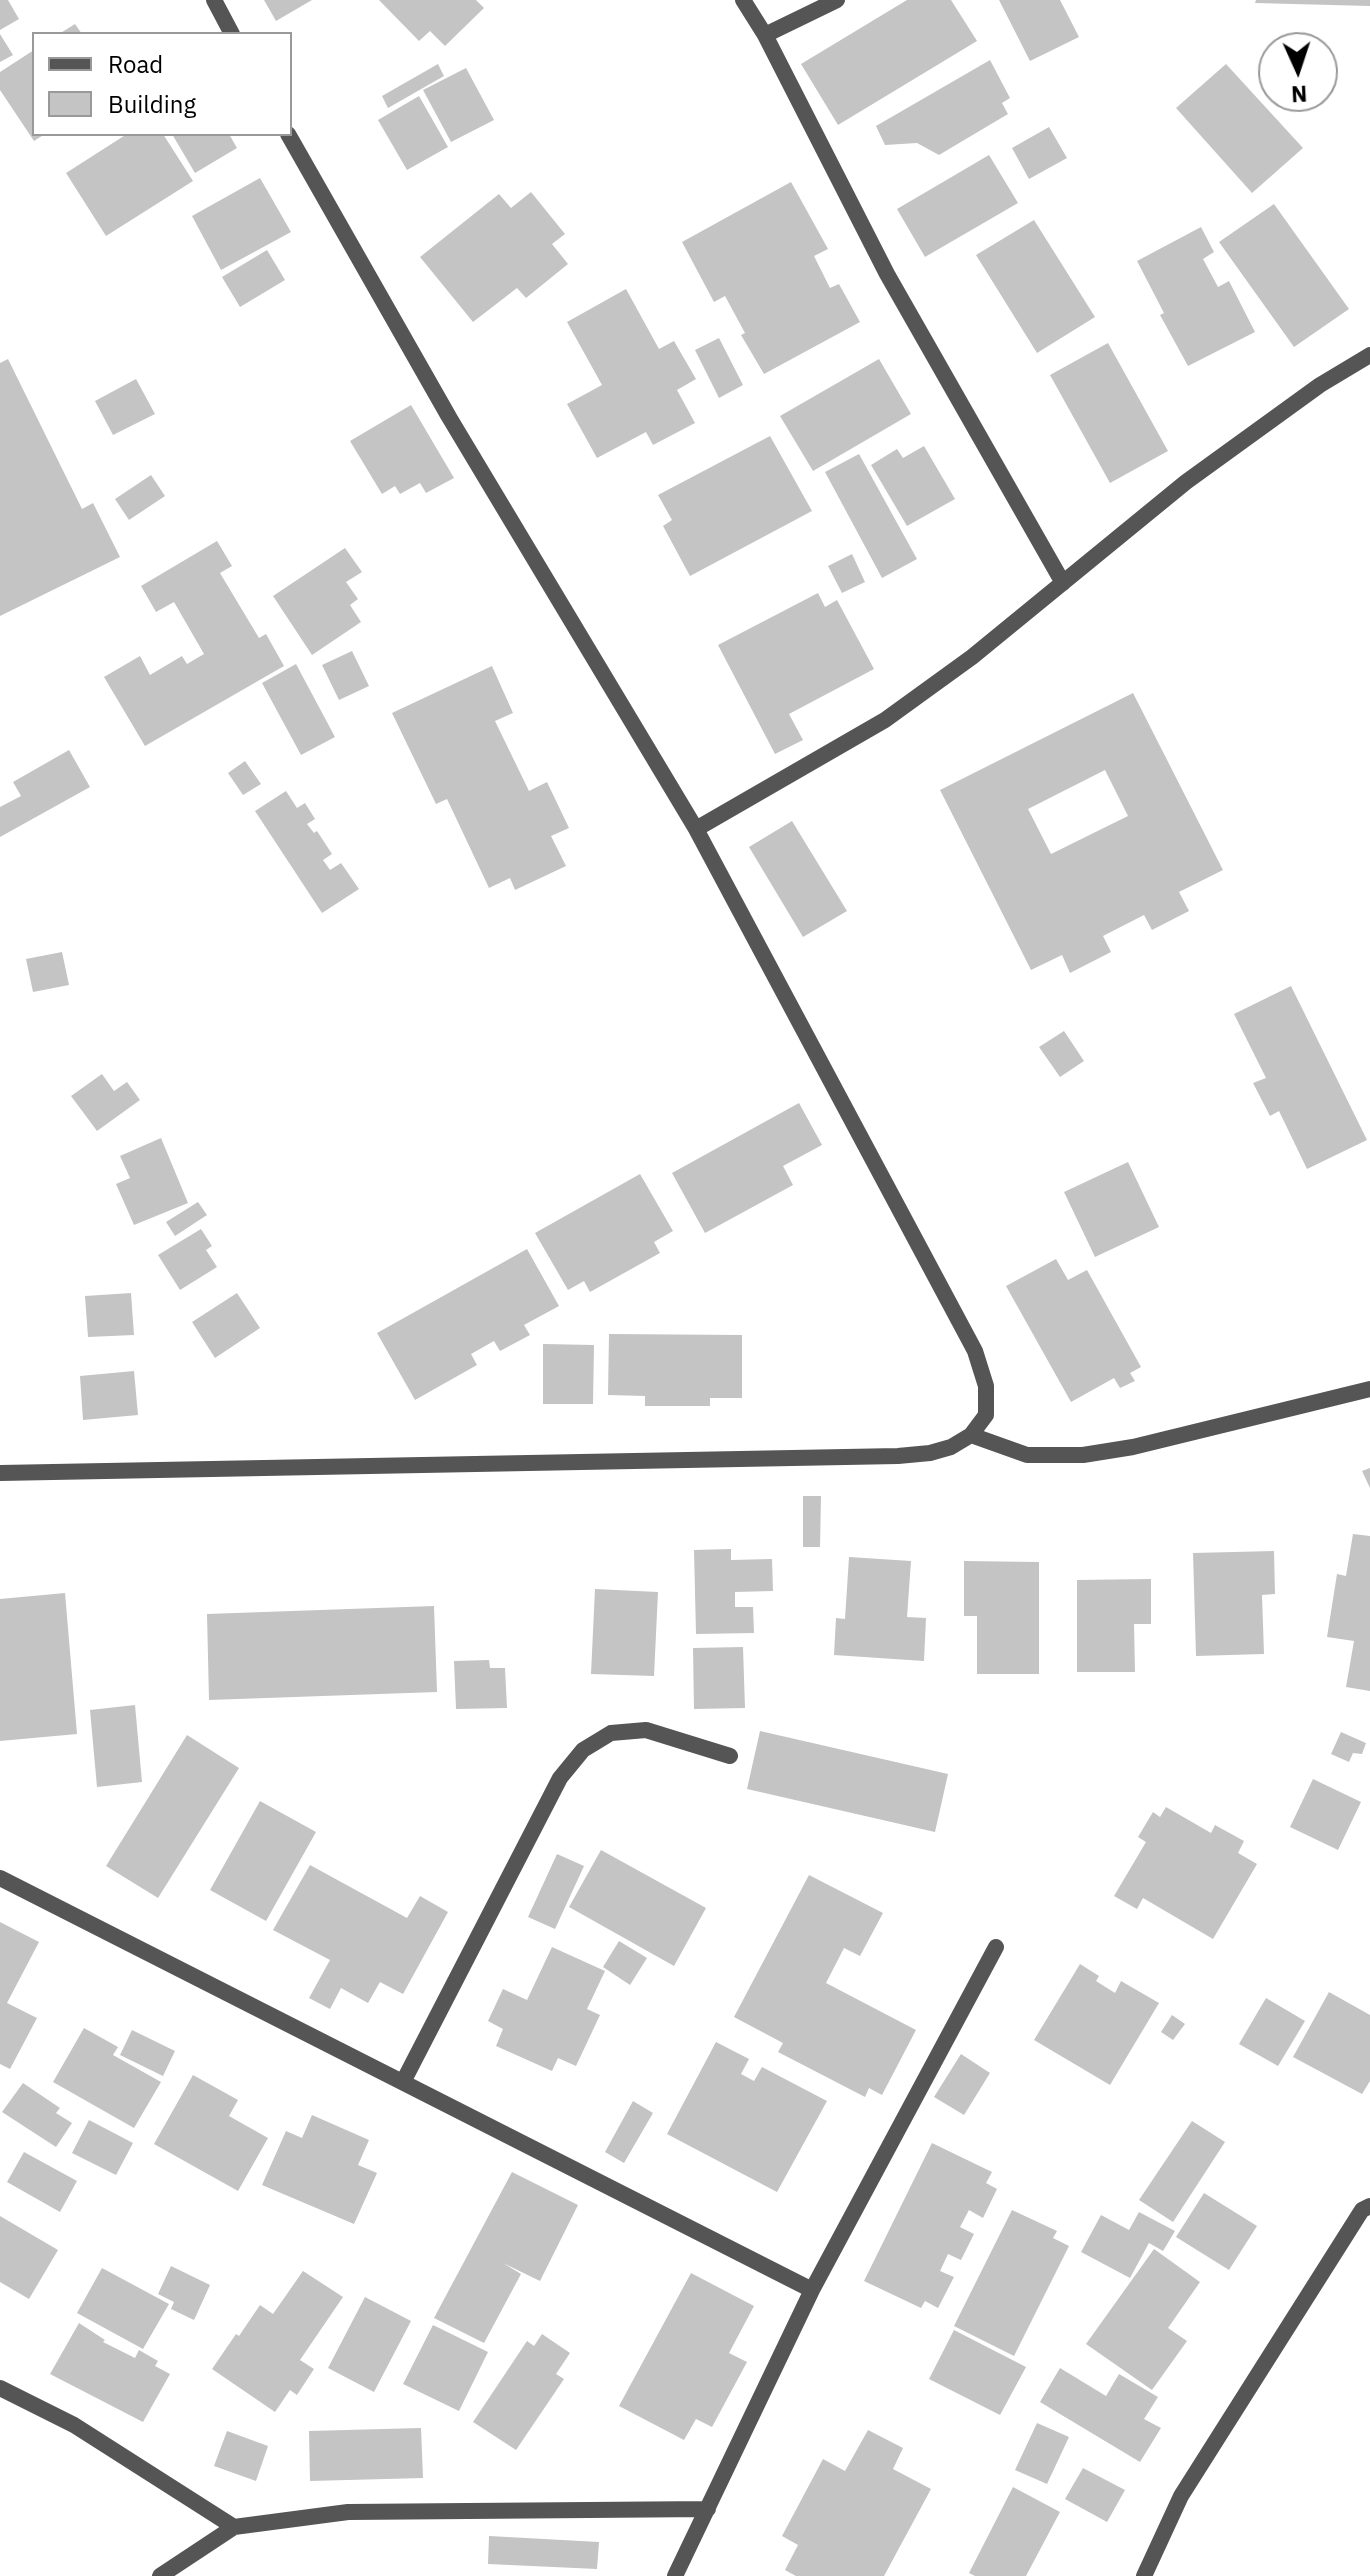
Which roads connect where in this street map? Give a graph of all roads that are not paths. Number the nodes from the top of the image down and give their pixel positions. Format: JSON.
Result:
{"nodes":[{"id":1,"x":214,"y":0,"type":"edge"},
{"id":2,"x":743,"y":0,"type":"edge"},
{"id":3,"x":837,"y":0,"type":"edge"},
{"id":4,"x":231,"y":32,"type":"edge"},
{"id":5,"x":765,"y":35,"type":"junction"},
{"id":6,"x":289,"y":136,"type":"edge"},
{"id":7,"x":1370,"y":355,"type":"edge"},
{"id":8,"x":1063,"y":583,"type":"junction"},
{"id":9,"x":696,"y":829,"type":"junction"},
{"id":10,"x":1370,"y":1389,"type":"edge"},
{"id":11,"x":971,"y":1435,"type":"junction"},
{"id":12,"x":0,"y":1473,"type":"edge"},
{"id":13,"x":730,"y":1756,"type":"dead end"},
{"id":14,"x":0,"y":1878,"type":"edge"},
{"id":15,"x":996,"y":1947,"type":"dead end"},
{"id":16,"x":403,"y":2082,"type":"junction"},
{"id":17,"x":1370,"y":2206,"type":"edge"},
{"id":18,"x":812,"y":2290,"type":"junction"},
{"id":19,"x":0,"y":2388,"type":"edge"},
{"id":20,"x":708,"y":2509,"type":"junction"},
{"id":21,"x":234,"y":2527,"type":"junction"},
{"id":22,"x":160,"y":2576,"type":"edge"},
{"id":23,"x":675,"y":2576,"type":"edge"},
{"id":24,"x":1144,"y":2576,"type":"edge"}],
"edges":[{"from":1,"to":4,"type":"street"},
{"from":2,"to":5,"type":"street"},
{"from":3,"to":5,"type":"street"},
{"from":5,"to":8,"type":"street"},
{"from":6,"to":9,"type":"street"},
{"from":7,"to":8,"type":"street"},
{"from":8,"to":9,"type":"street"},
{"from":9,"to":11,"type":"street"},
{"from":10,"to":11,"type":"street"},
{"from":11,"to":12,"type":"street"},
{"from":13,"to":16,"type":"street"},
{"from":14,"to":16,"type":"street"},
{"from":15,"to":18,"type":"street"},
{"from":16,"to":18,"type":"street"},
{"from":17,"to":24,"type":"street"},
{"from":18,"to":20,"type":"street"},
{"from":19,"to":21,"type":"street"},
{"from":20,"to":21,"type":"street"},
{"from":20,"to":23,"type":"street"},
{"from":21,"to":22,"type":"street"}]}
